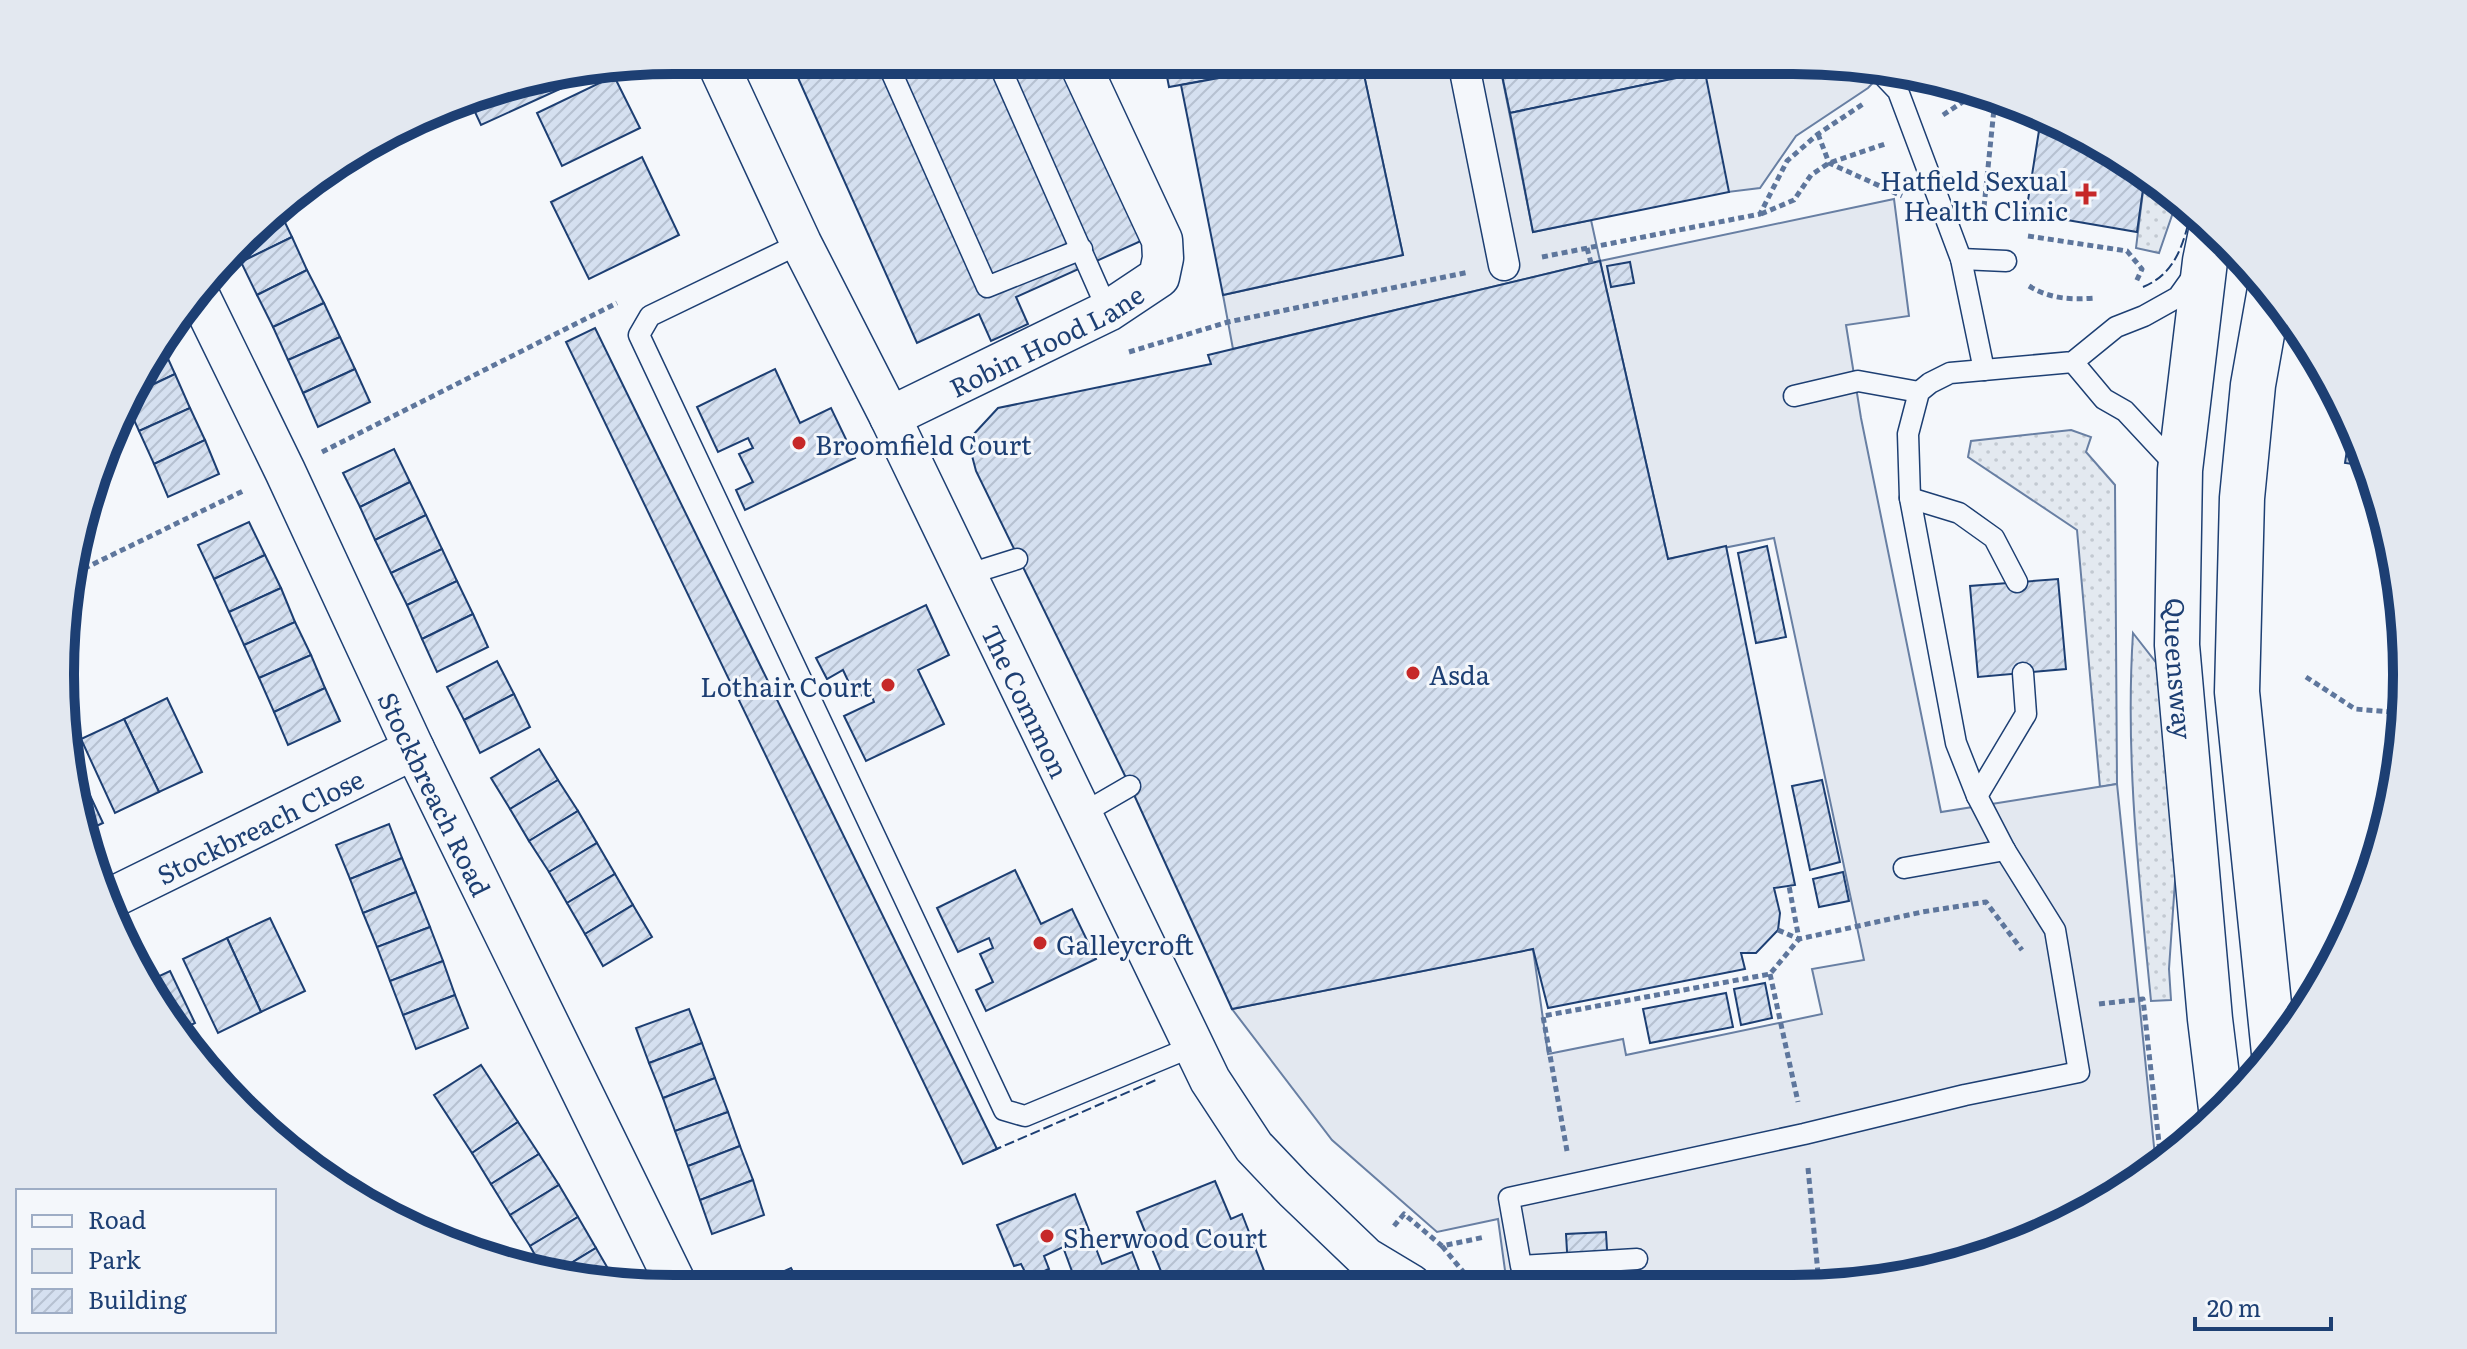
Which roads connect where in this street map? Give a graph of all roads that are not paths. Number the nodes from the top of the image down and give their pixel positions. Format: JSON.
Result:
{"nodes":[{"id":1,"x":723,"y":74,"type":"edge"},
{"id":2,"x":892,"y":74,"type":"edge"},
{"id":3,"x":1003,"y":74,"type":"edge"},
{"id":4,"x":1085,"y":74,"type":"edge"},
{"id":5,"x":1466,"y":74,"type":"edge"},
{"id":6,"x":1890,"y":82,"type":"edge"},
{"id":7,"x":801,"y":243,"type":"junction"},
{"id":8,"x":2208,"y":244,"type":"edge"},
{"id":9,"x":1082,"y":249,"type":"junction"},
{"id":10,"x":1961,"y":259,"type":"junction"},
{"id":11,"x":2006,"y":261,"type":"road end"},
{"id":12,"x":1504,"y":265,"type":"dead end"},
{"id":13,"x":203,"y":303,"type":"edge"},
{"id":14,"x":2267,"y":306,"type":"edge"},
{"id":15,"x":1108,"y":311,"type":"junction"},
{"id":16,"x":2073,"y":362,"type":"junction"},
{"id":17,"x":1984,"y":370,"type":"junction"},
{"id":18,"x":1919,"y":392,"type":"junction"},
{"id":19,"x":1794,"y":396,"type":"dead end"},
{"id":20,"x":890,"y":417,"type":"junction"},
{"id":21,"x":2180,"y":470,"type":"junction"},
{"id":22,"x":1910,"y":498,"type":"junction"},
{"id":23,"x":1017,"y":559,"type":"dead end"},
{"id":24,"x":966,"y":575,"type":"junction"},
{"id":25,"x":2017,"y":582,"type":"dead end"},
{"id":26,"x":2023,"y":673,"type":"dead end"},
{"id":27,"x":414,"y":749,"type":"junction"},
{"id":28,"x":1130,"y":786,"type":"dead end"},
{"id":29,"x":1977,"y":796,"type":"junction"},
{"id":30,"x":1080,"y":815,"type":"junction"},
{"id":31,"x":2005,"y":850,"type":"junction"},
{"id":32,"x":1904,"y":868,"type":"dead end"},
{"id":33,"x":117,"y":895,"type":"edge"},
{"id":34,"x":2272,"y":1036,"type":"edge"},
{"id":35,"x":1194,"y":1046,"type":"junction"},
{"id":36,"x":2219,"y":1096,"type":"edge"},
{"id":37,"x":1637,"y":1259,"type":"dead end"},
{"id":38,"x":672,"y":1275,"type":"edge"},
{"id":39,"x":1394,"y":1275,"type":"edge"}],
"edges":[{"from":1,"to":7,"type":"street","name":"The Common"},
{"from":2,"to":9,"type":"lane"},
{"from":3,"to":9,"type":"lane"},
{"from":4,"to":15,"type":"street","name":"Robin Hood Lane"},
{"from":5,"to":12,"type":"street"},
{"from":6,"to":10,"type":"lane"},
{"from":7,"to":20,"type":"street","name":"The Common"},
{"from":7,"to":35,"type":"lane"},
{"from":8,"to":16,"type":"lane"},
{"from":8,"to":21,"type":"main road","name":"Queensway"},
{"from":9,"to":15,"type":"lane"},
{"from":10,"to":11,"type":"lane"},
{"from":10,"to":17,"type":"lane"},
{"from":13,"to":27,"type":"street","name":"Stockbreach Road"},
{"from":14,"to":34,"type":"main road","name":"Queensway"},
{"from":15,"to":20,"type":"street","name":"Robin Hood Lane"},
{"from":16,"to":17,"type":"lane"},
{"from":16,"to":21,"type":"lane"},
{"from":17,"to":18,"type":"lane"},
{"from":18,"to":19,"type":"lane"},
{"from":18,"to":22,"type":"lane"},
{"from":20,"to":24,"type":"street","name":"The Common"},
{"from":21,"to":36,"type":"main road","name":"Queensway"},
{"from":22,"to":25,"type":"lane"},
{"from":22,"to":29,"type":"lane"},
{"from":23,"to":24,"type":"lane"},
{"from":24,"to":30,"type":"street","name":"The Common"},
{"from":26,"to":29,"type":"lane"},
{"from":27,"to":33,"type":"street","name":"Stockbreach Close"},
{"from":27,"to":38,"type":"street","name":"Stockbreach Road"},
{"from":28,"to":30,"type":"lane"},
{"from":29,"to":31,"type":"lane"},
{"from":30,"to":35,"type":"street","name":"The Common"},
{"from":31,"to":32,"type":"lane"},
{"from":31,"to":37,"type":"lane"},
{"from":35,"to":39,"type":"street","name":"The Common"}]}
